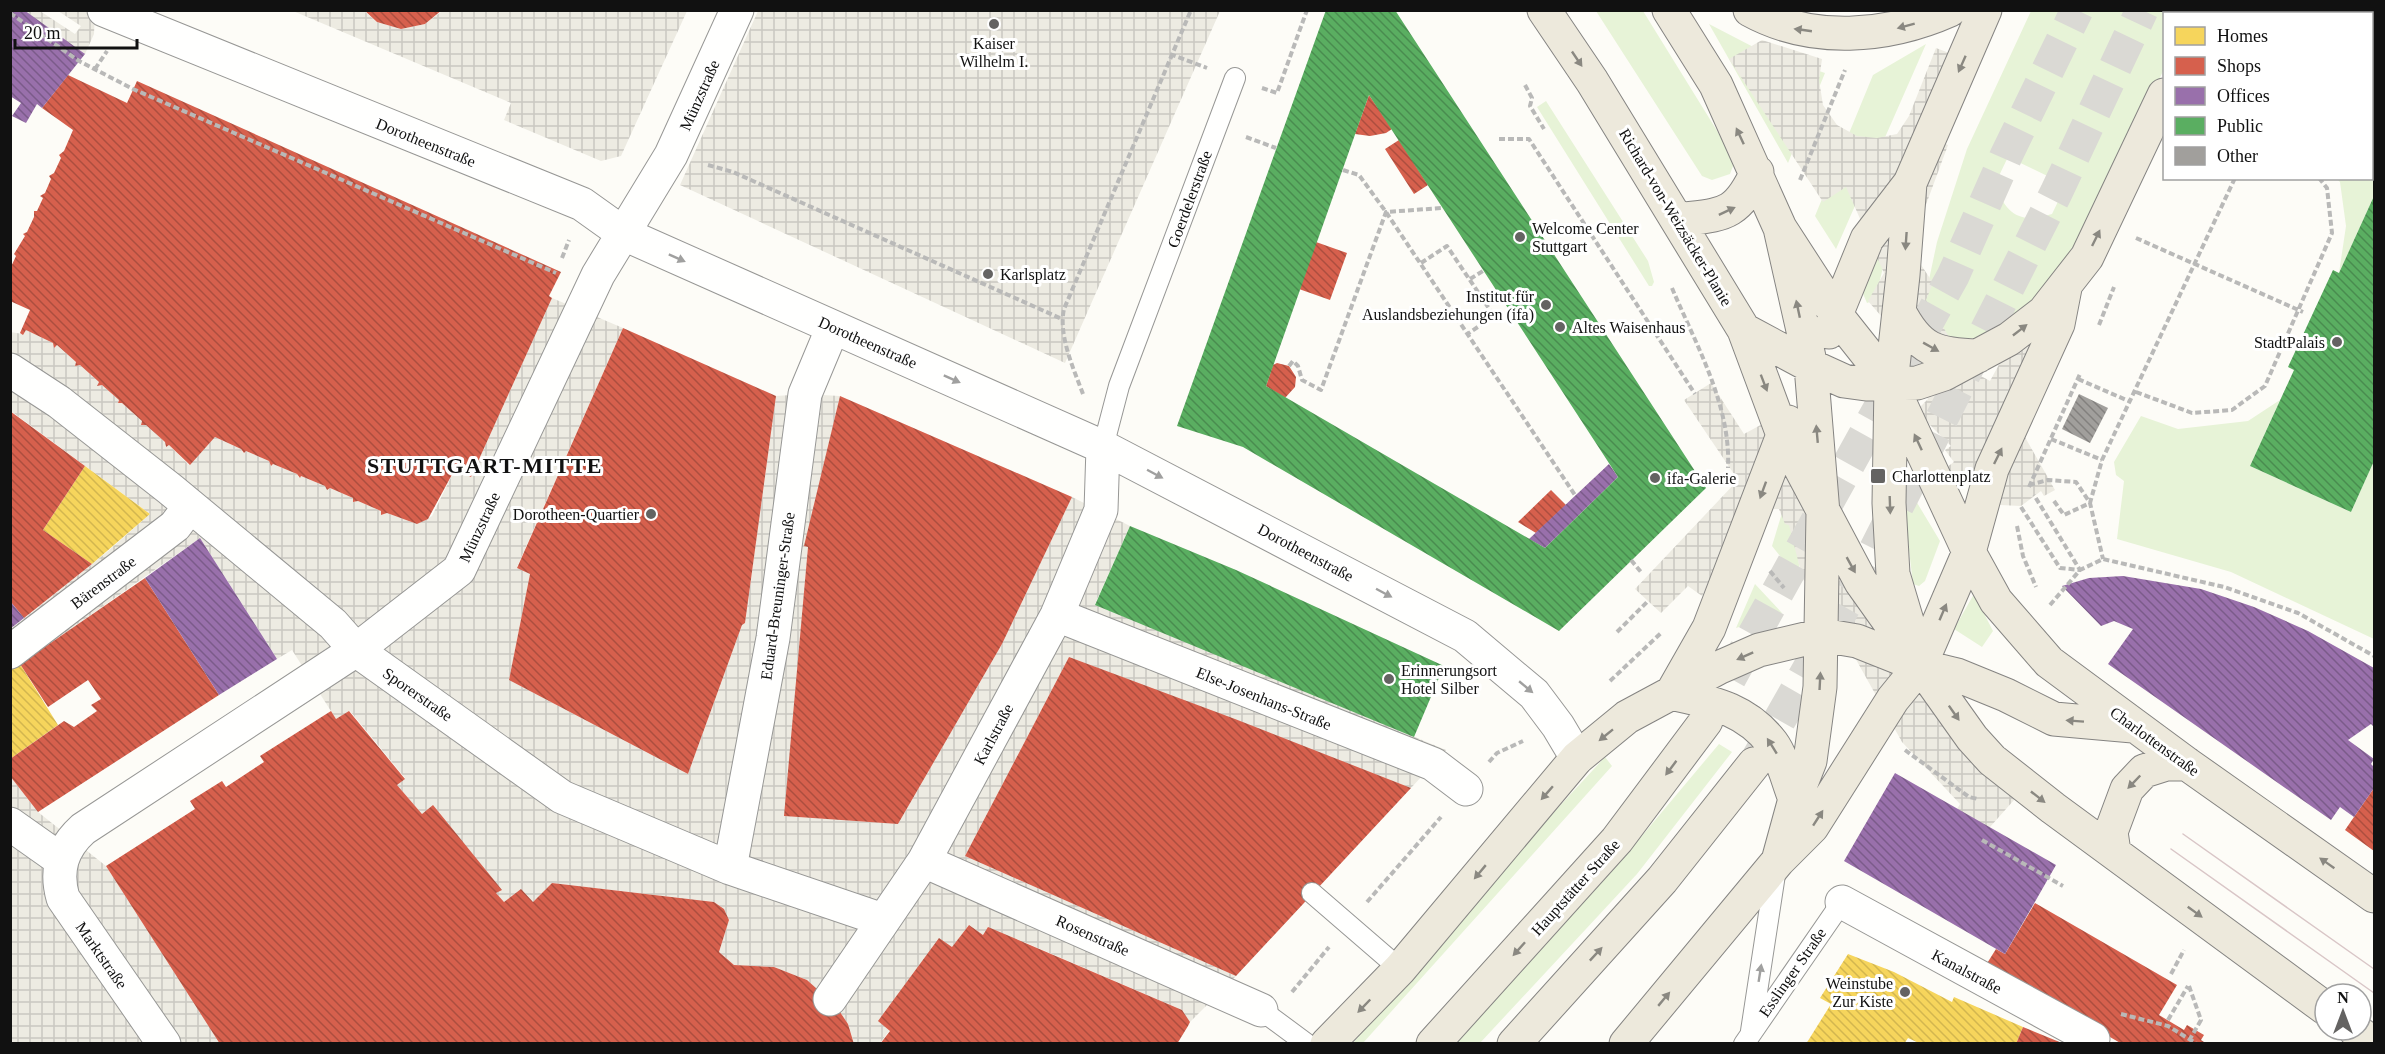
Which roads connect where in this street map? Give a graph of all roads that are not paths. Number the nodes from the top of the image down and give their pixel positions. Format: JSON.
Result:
{"nodes":[{"id":1,"x":104,"y":10,"type":"edge"},
{"id":2,"x":737,"y":10,"type":"edge"},
{"id":3,"x":1544,"y":10,"type":"edge"},
{"id":4,"x":1669,"y":10,"type":"edge"},
{"id":5,"x":1750,"y":10,"type":"edge"},
{"id":6,"x":1950,"y":10,"type":"edge"},
{"id":7,"x":1985,"y":10,"type":"edge"},
{"id":8,"x":1235,"y":78,"type":"road end"},
{"id":9,"x":2163,"y":97,"type":"edge"},
{"id":10,"x":1757,"y":172,"type":"junction"},
{"id":11,"x":1910,"y":183,"type":"junction"},
{"id":12,"x":1678,"y":220,"type":"junction"},
{"id":13,"x":1780,"y":228,"type":"junction"},
{"id":14,"x":624,"y":234,"type":"junction"},
{"id":15,"x":2065,"y":288,"type":"junction"},
{"id":16,"x":1899,"y":311,"type":"junction"},
{"id":17,"x":1837,"y":316,"type":"junction"},
{"id":18,"x":833,"y":327,"type":"junction"},
{"id":19,"x":1744,"y":330,"type":"junction"},
{"id":20,"x":1978,"y":356,"type":"junction"},
{"id":21,"x":1810,"y":366,"type":"junction"},
{"id":22,"x":10,"y":370,"type":"edge"},
{"id":23,"x":1891,"y":384,"type":"junction"},
{"id":24,"x":1784,"y":435,"type":"junction"},
{"id":25,"x":1103,"y":447,"type":"junction"},
{"id":26,"x":190,"y":506,"type":"junction"},
{"id":27,"x":1823,"y":513,"type":"junction"},
{"id":28,"x":1969,"y":552,"type":"junction"},
{"id":29,"x":1057,"y":615,"type":"junction"},
{"id":30,"x":1822,"y":635,"type":"junction"},
{"id":31,"x":356,"y":650,"type":"junction"},
{"id":32,"x":10,"y":652,"type":"edge"},
{"id":33,"x":1920,"y":666,"type":"junction"},
{"id":34,"x":1672,"y":693,"type":"junction"},
{"id":35,"x":1706,"y":721,"type":"tunnel mouth"},
{"id":36,"x":2133,"y":726,"type":"junction"},
{"id":37,"x":1577,"y":758,"type":"junction"},
{"id":38,"x":1754,"y":765,"type":"tunnel mouth"},
{"id":39,"x":2187,"y":765,"type":"junction"},
{"id":40,"x":1466,"y":789,"type":"road end"},
{"id":41,"x":1795,"y":800,"type":"junction"},
{"id":42,"x":10,"y":824,"type":"edge"},
{"id":43,"x":2114,"y":852,"type":"junction"},
{"id":44,"x":61,"y":860,"type":"junction"},
{"id":45,"x":924,"y":861,"type":"junction"},
{"id":46,"x":1778,"y":861,"type":"junction"},
{"id":47,"x":730,"y":868,"type":"junction"},
{"id":48,"x":1312,"y":893,"type":"dead end"},
{"id":49,"x":2374,"y":896,"type":"edge"},
{"id":50,"x":1842,"y":902,"type":"joint"},
{"id":51,"x":883,"y":920,"type":"junction"},
{"id":52,"x":1400,"y":969,"type":"junction"},
{"id":53,"x":830,"y":999,"type":"dead end"},
{"id":54,"x":2313,"y":999,"type":"edge"},
{"id":55,"x":1261,"y":1010,"type":"joint"},
{"id":56,"x":1747,"y":1037,"type":"edge"},
{"id":57,"x":2093,"y":1039,"type":"dead end"},
{"id":58,"x":164,"y":1044,"type":"edge"},
{"id":59,"x":1307,"y":1044,"type":"edge"},
{"id":60,"x":1328,"y":1044,"type":"edge"},
{"id":61,"x":1433,"y":1044,"type":"edge"},
{"id":62,"x":1514,"y":1044,"type":"edge"},
{"id":63,"x":1626,"y":1044,"type":"edge"}],
"edges":[{"from":1,"to":14,"type":"street","name":"Dorotheenstraße"},
{"from":2,"to":14,"type":"street","name":"Münzstraße"},
{"from":3,"to":12,"type":"main road","name":"Richard-von-Weizsäcker-Planie","one_way":true},
{"from":10,"to":4,"type":"main road","one_way":true},
{"from":6,"to":5,"type":"main road","one_way":true},
{"from":7,"to":11,"type":"main road","one_way":true},
{"from":8,"to":25,"type":"lane","name":"Goerdelerstraße"},
{"from":15,"to":9,"type":"main road","one_way":true},
{"from":12,"to":10,"type":"main road","one_way":true},
{"from":10,"to":13,"type":"main road"},
{"from":11,"to":16,"type":"main road","one_way":true},
{"from":11,"to":17,"type":"main road"},
{"from":12,"to":19,"type":"main road","name":"Richard-von-Weizsäcker-Planie"},
{"from":13,"to":17,"type":"main road"},
{"from":21,"to":13,"type":"main road","one_way":true},
{"from":14,"to":18,"type":"street","name":"Dorotheenstraße","one_way":true},
{"from":14,"to":31,"type":"street","name":"Münzstraße"},
{"from":20,"to":15,"type":"main road","one_way":true},
{"from":28,"to":15,"type":"main road","one_way":true},
{"from":16,"to":20,"type":"main road","one_way":true},
{"from":16,"to":23,"type":"main road"},
{"from":17,"to":21,"type":"main road"},
{"from":17,"to":23,"type":"main road"},
{"from":18,"to":25,"type":"street","name":"Dorotheenstraße","one_way":true},
{"from":18,"to":47,"type":"street","name":"Eduard-Breuninger-Straße"},
{"from":19,"to":21,"type":"main road"},
{"from":19,"to":24,"type":"main road","name":"Richard-von-Weizsäcker-Planie","one_way":true},
{"from":20,"to":23,"type":"main road"},
{"from":21,"to":23,"type":"main road"},
{"from":21,"to":24,"type":"main road"},
{"from":27,"to":21,"type":"main road","one_way":true},
{"from":22,"to":26,"type":"street","name":"Sporerstraße"},
{"from":28,"to":23,"type":"main road","one_way":true},
{"from":23,"to":33,"type":"main road","one_way":true},
{"from":24,"to":27,"type":"main road"},
{"from":24,"to":34,"type":"main road","one_way":true},
{"from":25,"to":29,"type":"street","name":"Karlstraße"},
{"from":25,"to":37,"type":"street","name":"Dorotheenstraße","one_way":true},
{"from":26,"to":31,"type":"street","name":"Sporerstraße"},
{"from":26,"to":32,"type":"street","name":"Bärenstraße"},
{"from":27,"to":30,"type":"main road"},
{"from":27,"to":33,"type":"main road","one_way":true},
{"from":33,"to":28,"type":"main road","one_way":true},
{"from":28,"to":36,"type":"main road","name":"Charlottenstraße"},
{"from":29,"to":40,"type":"street","name":"Else-Josenhans-Straße"},
{"from":29,"to":45,"type":"street","name":"Karlstraße"},
{"from":30,"to":33,"type":"main road"},
{"from":30,"to":34,"type":"main road","one_way":true},
{"from":41,"to":30,"type":"main road","one_way":true},
{"from":31,"to":44,"type":"street","name":"Münzstraße"},
{"from":31,"to":47,"type":"street","name":"Sporerstraße"},
{"from":36,"to":33,"type":"main road","one_way":true},
{"from":33,"to":43,"type":"main road","one_way":true},
{"from":46,"to":33,"type":"main road","one_way":true},
{"from":34,"to":37,"type":"main road","one_way":true},
{"from":41,"to":34,"type":"main road","one_way":true},
{"from":35,"to":61,"type":"main road","name":"Hauptstätter Straße","one_way":true},
{"from":36,"to":39,"type":"main road","name":"Charlottenstraße"},
{"from":37,"to":52,"type":"main road","one_way":true},
{"from":62,"to":38,"type":"main road","one_way":true},
{"from":39,"to":43,"type":"main road","one_way":true},
{"from":49,"to":39,"type":"main road","name":"Charlottenstraße","one_way":true},
{"from":41,"to":46,"type":"main road"},
{"from":42,"to":44,"type":"street"},
{"from":43,"to":54,"type":"main road","one_way":true},
{"from":44,"to":58,"type":"street","name":"Marktstraße"},
{"from":45,"to":51,"type":"street","name":"Karlstraße"},
{"from":45,"to":55,"type":"street","name":"Rosenstraße"},
{"from":56,"to":46,"type":"lane","one_way":true},
{"from":63,"to":46,"type":"main road","one_way":true},
{"from":47,"to":51,"type":"street","name":"Sporerstraße"},
{"from":48,"to":52,"type":"lane"},
{"from":50,"to":56,"type":"lane","name":"Esslinger Straße"},
{"from":50,"to":57,"type":"street","name":"Kanalstraße"},
{"from":51,"to":53,"type":"street","name":"Karlstraße"},
{"from":52,"to":60,"type":"main road","one_way":true},
{"from":55,"to":59,"type":"lane"}]}
